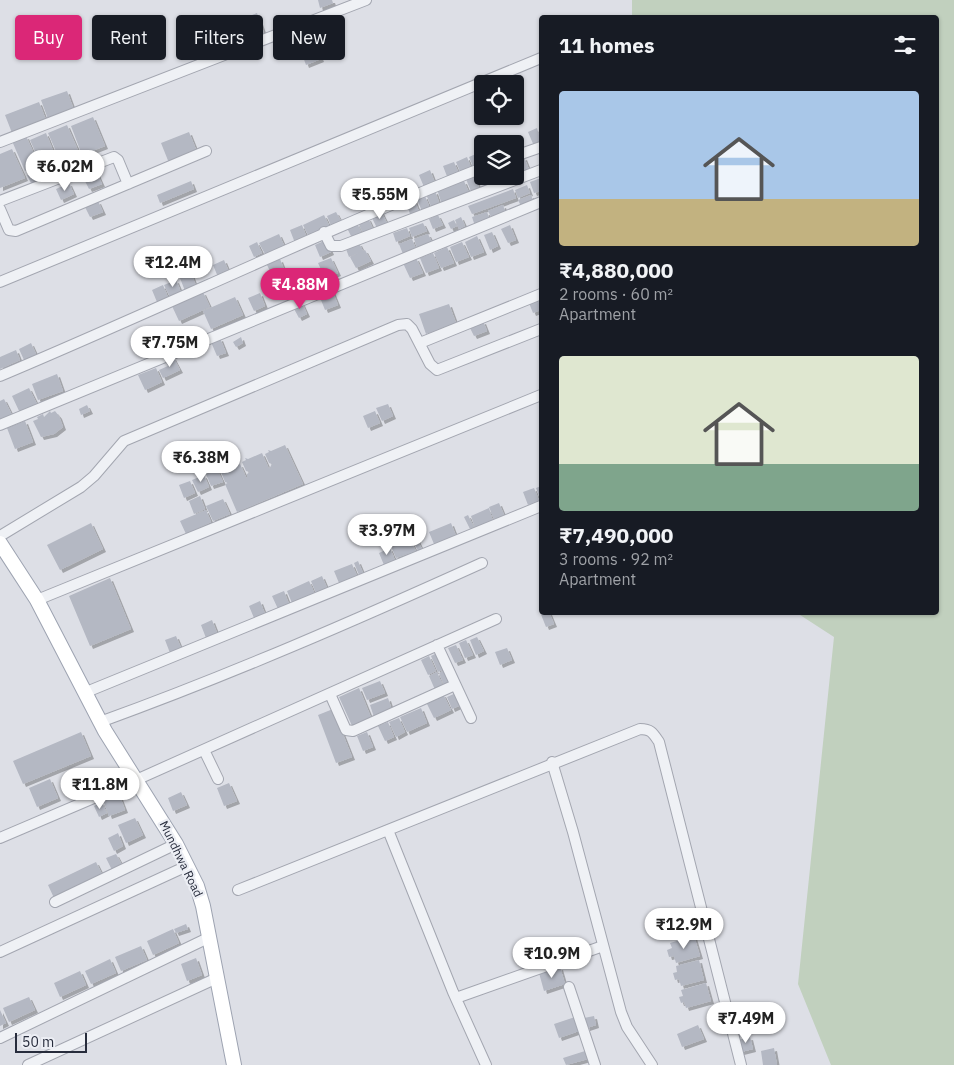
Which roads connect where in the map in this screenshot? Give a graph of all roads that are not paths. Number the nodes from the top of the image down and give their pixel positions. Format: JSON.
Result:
{"nodes":[{"id":1,"x":366,"y":0,"type":"edge"},
{"id":2,"x":539,"y":59,"type":"edge"},
{"id":3,"x":0,"y":142,"type":"edge"},
{"id":4,"x":539,"y":147,"type":"edge"},
{"id":5,"x":206,"y":151,"type":"dead end"},
{"id":6,"x":524,"y":153,"type":"edge"},
{"id":7,"x":474,"y":171,"type":"edge"},
{"id":8,"x":539,"y":171,"type":"edge"},
{"id":9,"x":128,"y":184,"type":"junction"},
{"id":10,"x":0,"y":201,"type":"edge"},
{"id":11,"x":539,"y":203,"type":"edge"},
{"id":12,"x":1,"y":215,"type":"edge"},
{"id":13,"x":324,"y":232,"type":"junction"},
{"id":14,"x":0,"y":282,"type":"edge"},
{"id":15,"x":539,"y":295,"type":"edge"},
{"id":16,"x":539,"y":330,"type":"edge"},
{"id":17,"x":420,"y":343,"type":"junction"},
{"id":18,"x":0,"y":376,"type":"edge"},
{"id":19,"x":539,"y":396,"type":"edge"},
{"id":20,"x":0,"y":425,"type":"edge"},
{"id":21,"x":539,"y":507,"type":"edge"},
{"id":22,"x":0,"y":536,"type":"edge"},
{"id":23,"x":0,"y":543,"type":"edge"},
{"id":24,"x":482,"y":563,"type":"dead end"},
{"id":25,"x":37,"y":600,"type":"junction"},
{"id":26,"x":496,"y":619,"type":"dead end"},
{"id":27,"x":437,"y":645,"type":"junction"},
{"id":28,"x":456,"y":684,"type":"junction"},
{"id":29,"x":84,"y":693,"type":"junction"},
{"id":30,"x":330,"y":694,"type":"junction"},
{"id":31,"x":472,"y":718,"type":"dead end"},
{"id":32,"x":100,"y":722,"type":"junction"},
{"id":33,"x":204,"y":750,"type":"junction"},
{"id":34,"x":552,"y":762,"type":"junction"},
{"id":35,"x":218,"y":779,"type":"dead end"},
{"id":36,"x":136,"y":780,"type":"junction"},
{"id":37,"x":388,"y":830,"type":"junction"},
{"id":38,"x":0,"y":838,"type":"edge"},
{"id":39,"x":176,"y":844,"type":"junction"},
{"id":40,"x":187,"y":866,"type":"junction"},
{"id":41,"x":238,"y":890,"type":"dead end"},
{"id":42,"x":55,"y":902,"type":"dead end"},
{"id":43,"x":208,"y":938,"type":"junction"},
{"id":44,"x":603,"y":946,"type":"junction"},
{"id":45,"x":0,"y":952,"type":"edge"},
{"id":46,"x":217,"y":978,"type":"junction"},
{"id":47,"x":569,"y":987,"type":"dead end"},
{"id":48,"x":456,"y":998,"type":"junction"},
{"id":49,"x":0,"y":1038,"type":"edge"},
{"id":50,"x":28,"y":1065,"type":"edge"},
{"id":51,"x":234,"y":1065,"type":"edge"},
{"id":52,"x":486,"y":1065,"type":"edge"},
{"id":53,"x":595,"y":1065,"type":"edge"},
{"id":54,"x":652,"y":1065,"type":"edge"},
{"id":55,"x":741,"y":1065,"type":"edge"}],
"edges":[{"from":1,"to":3,"type":"street"},
{"from":2,"to":14,"type":"street"},
{"from":4,"to":6,"type":"street"},
{"from":5,"to":9,"type":"street"},
{"from":7,"to":13,"type":"street"},
{"from":8,"to":13,"type":"street"},
{"from":9,"to":10,"type":"street"},
{"from":9,"to":12,"type":"street"},
{"from":11,"to":20,"type":"street"},
{"from":13,"to":18,"type":"street"},
{"from":15,"to":17,"type":"street"},
{"from":16,"to":17,"type":"street"},
{"from":17,"to":22,"type":"street"},
{"from":19,"to":25,"type":"street"},
{"from":21,"to":29,"type":"street"},
{"from":23,"to":25,"type":"main road","name":"Mundhwa Road"},
{"from":24,"to":32,"type":"street"},
{"from":25,"to":29,"type":"main road","name":"Mundhwa Road"},
{"from":26,"to":27,"type":"street"},
{"from":27,"to":28,"type":"street"},
{"from":27,"to":30,"type":"street"},
{"from":28,"to":30,"type":"street"},
{"from":28,"to":31,"type":"street"},
{"from":29,"to":32,"type":"main road","name":"Mundhwa Road"},
{"from":30,"to":33,"type":"street"},
{"from":32,"to":36,"type":"main road","name":"Mundhwa Road"},
{"from":33,"to":35,"type":"street"},
{"from":33,"to":36,"type":"street"},
{"from":34,"to":37,"type":"street"},
{"from":34,"to":44,"type":"street"},
{"from":34,"to":55,"type":"street"},
{"from":36,"to":38,"type":"street"},
{"from":36,"to":39,"type":"main road","name":"Mundhwa Road"},
{"from":37,"to":41,"type":"street"},
{"from":37,"to":48,"type":"street"},
{"from":39,"to":40,"type":"main road","name":"Mundhwa Road"},
{"from":39,"to":42,"type":"street"},
{"from":40,"to":43,"type":"main road","name":"Mundhwa Road"},
{"from":40,"to":45,"type":"street"},
{"from":43,"to":46,"type":"main road","name":"Mundhwa Road"},
{"from":43,"to":49,"type":"street"},
{"from":44,"to":48,"type":"street"},
{"from":44,"to":54,"type":"street"},
{"from":46,"to":50,"type":"street"},
{"from":46,"to":51,"type":"main road","name":"Mundhwa Road"},
{"from":47,"to":53,"type":"street"},
{"from":48,"to":52,"type":"street"}]}
